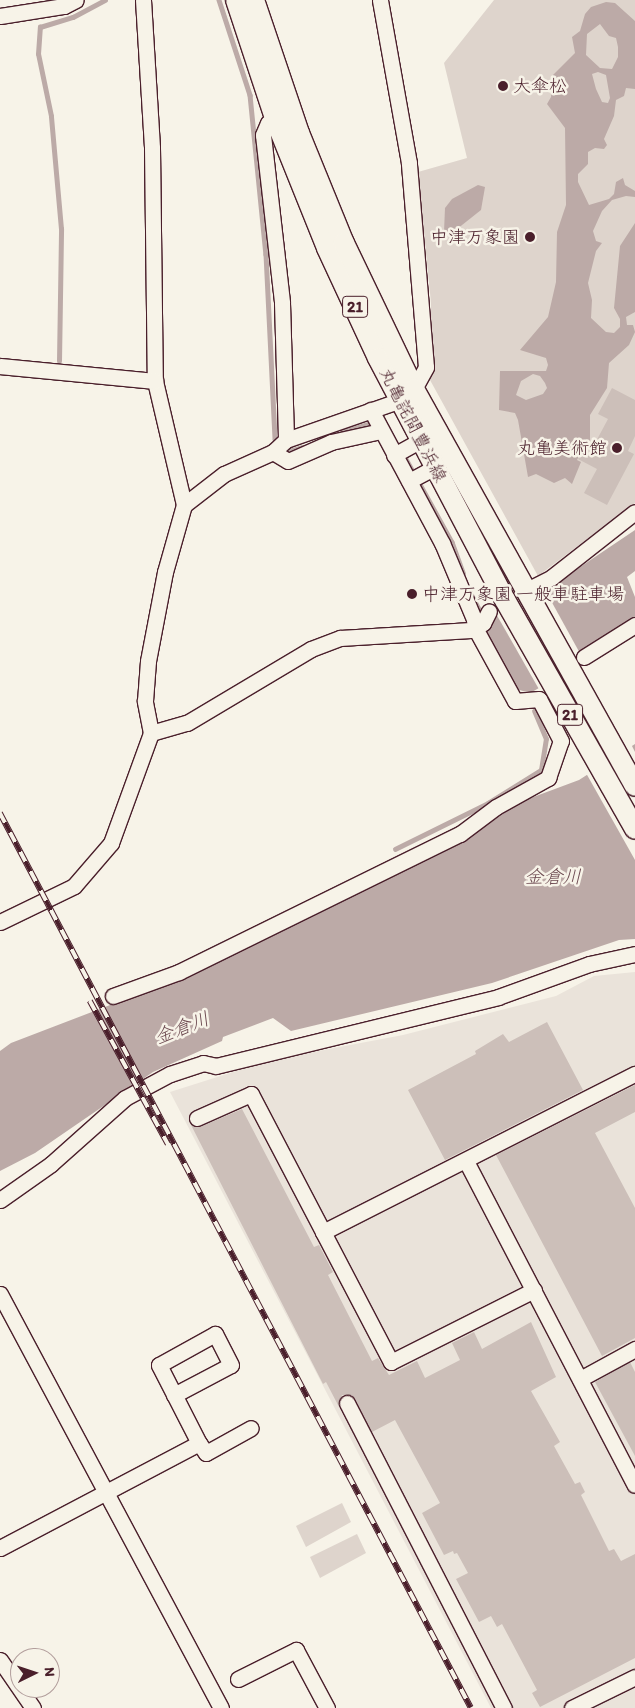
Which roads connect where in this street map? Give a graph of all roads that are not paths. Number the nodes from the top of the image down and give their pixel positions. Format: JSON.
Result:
{"nodes":[{"id":1,"x":76,"y":0,"type":"edge"},
{"id":2,"x":143,"y":0,"type":"edge"},
{"id":3,"x":236,"y":0,"type":"edge"},
{"id":4,"x":254,"y":0,"type":"edge"},
{"id":5,"x":380,"y":0,"type":"edge"},
{"id":6,"x":0,"y":16,"type":"edge"},
{"id":7,"x":285,"y":119,"type":"junction"},
{"id":8,"x":0,"y":366,"type":"edge"},
{"id":9,"x":155,"y":381,"type":"junction"},
{"id":10,"x":407,"y":394,"type":"junction"},
{"id":11,"x":376,"y":421,"type":"junction"},
{"id":12,"x":280,"y":445,"type":"junction"},
{"id":13,"x":405,"y":449,"type":"junction"},
{"id":14,"x":419,"y":476,"type":"junction"},
{"id":15,"x":184,"y":505,"type":"junction"},
{"id":16,"x":635,"y":512,"type":"edge"},
{"id":17,"x":525,"y":591,"type":"junction"},
{"id":18,"x":488,"y":616,"type":"junction"},
{"id":19,"x":635,"y":625,"type":"edge"},
{"id":20,"x":584,"y":657,"type":"dead end"},
{"id":21,"x":151,"y":733,"type":"junction"},
{"id":22,"x":635,"y":786,"type":"edge"},
{"id":23,"x":635,"y":829,"type":"edge"},
{"id":24,"x":0,"y":922,"type":"edge"},
{"id":25,"x":635,"y":954,"type":"edge"},
{"id":26,"x":114,"y":996,"type":"dead end"},
{"id":27,"x":635,"y":1074,"type":"edge"},
{"id":28,"x":197,"y":1118,"type":"dead end"},
{"id":29,"x":466,"y":1161,"type":"junction"},
{"id":30,"x":0,"y":1200,"type":"edge"},
{"id":31,"x":323,"y":1232,"type":"junction"},
{"id":32,"x":534,"y":1290,"type":"junction"},
{"id":33,"x":0,"y":1294,"type":"edge"},
{"id":34,"x":635,"y":1349,"type":"edge"},
{"id":35,"x":580,"y":1379,"type":"junction"},
{"id":36,"x":174,"y":1395,"type":"junction"},
{"id":37,"x":347,"y":1403,"type":"dead end"},
{"id":38,"x":251,"y":1428,"type":"dead end"},
{"id":39,"x":199,"y":1443,"type":"junction"},
{"id":40,"x":635,"y":1484,"type":"edge"},
{"id":41,"x":106,"y":1492,"type":"junction"},
{"id":42,"x":0,"y":1548,"type":"edge"},
{"id":43,"x":0,"y":1660,"type":"edge"},
{"id":44,"x":635,"y":1677,"type":"edge"},
{"id":45,"x":238,"y":1679,"type":"dead end"},
{"id":46,"x":33,"y":1708,"type":"edge"},
{"id":47,"x":221,"y":1708,"type":"edge"},
{"id":48,"x":327,"y":1708,"type":"edge"},
{"id":49,"x":504,"y":1708,"type":"edge"},
{"id":50,"x":572,"y":1708,"type":"edge"}],
"edges":[{"from":1,"to":6,"type":"street"},
{"from":2,"to":9,"type":"street"},
{"from":3,"to":7,"type":"main road","name":"丸亀詫間豊浜線","number":"21"},
{"from":4,"to":7,"type":"main road","name":"丸亀詫間豊浜線","number":"21"},
{"from":5,"to":10,"type":"street"},
{"from":7,"to":10,"type":"main road","name":"丸亀詫間豊浜線","number":"21"},
{"from":7,"to":12,"type":"street"},
{"from":8,"to":9,"type":"street"},
{"from":9,"to":15,"type":"street"},
{"from":10,"to":11,"type":"street"},
{"from":10,"to":13,"type":"main road","name":"丸亀詫間豊浜線","number":"21"},
{"from":10,"to":17,"type":"main road","name":"丸亀詫間豊浜線","number":"21"},
{"from":11,"to":12,"type":"street"},
{"from":11,"to":12,"type":"street"},
{"from":11,"to":13,"type":"street"},
{"from":12,"to":15,"type":"street"},
{"from":13,"to":14,"type":"main road","name":"丸亀詫間豊浜線","number":"21"},
{"from":13,"to":14,"type":"street"},
{"from":14,"to":18,"type":"main road","name":"丸亀詫間豊浜線","number":"21"},
{"from":14,"to":18,"type":"street"},
{"from":15,"to":21,"type":"street"},
{"from":16,"to":17,"type":"street"},
{"from":17,"to":22,"type":"main road","number":"21"},
{"from":18,"to":21,"type":"street"},
{"from":18,"to":23,"type":"main road","name":"丸亀詫間豊浜線","number":"21"},
{"from":18,"to":26,"type":"street"},
{"from":19,"to":20,"type":"street"},
{"from":21,"to":24,"type":"street"},
{"from":25,"to":30,"type":"street"},
{"from":27,"to":29,"type":"street"},
{"from":28,"to":31,"type":"street"},
{"from":29,"to":31,"type":"street"},
{"from":29,"to":32,"type":"street"},
{"from":31,"to":32,"type":"street"},
{"from":32,"to":35,"type":"street"},
{"from":33,"to":41,"type":"street"},
{"from":34,"to":35,"type":"street"},
{"from":35,"to":40,"type":"street"},
{"from":36,"to":36,"type":"street"},
{"from":36,"to":39,"type":"street"},
{"from":37,"to":49,"type":"street"},
{"from":38,"to":39,"type":"street"},
{"from":39,"to":41,"type":"street"},
{"from":41,"to":42,"type":"street"},
{"from":41,"to":47,"type":"street"},
{"from":43,"to":46,"type":"street"},
{"from":44,"to":50,"type":"street"},
{"from":45,"to":48,"type":"street"}]}
